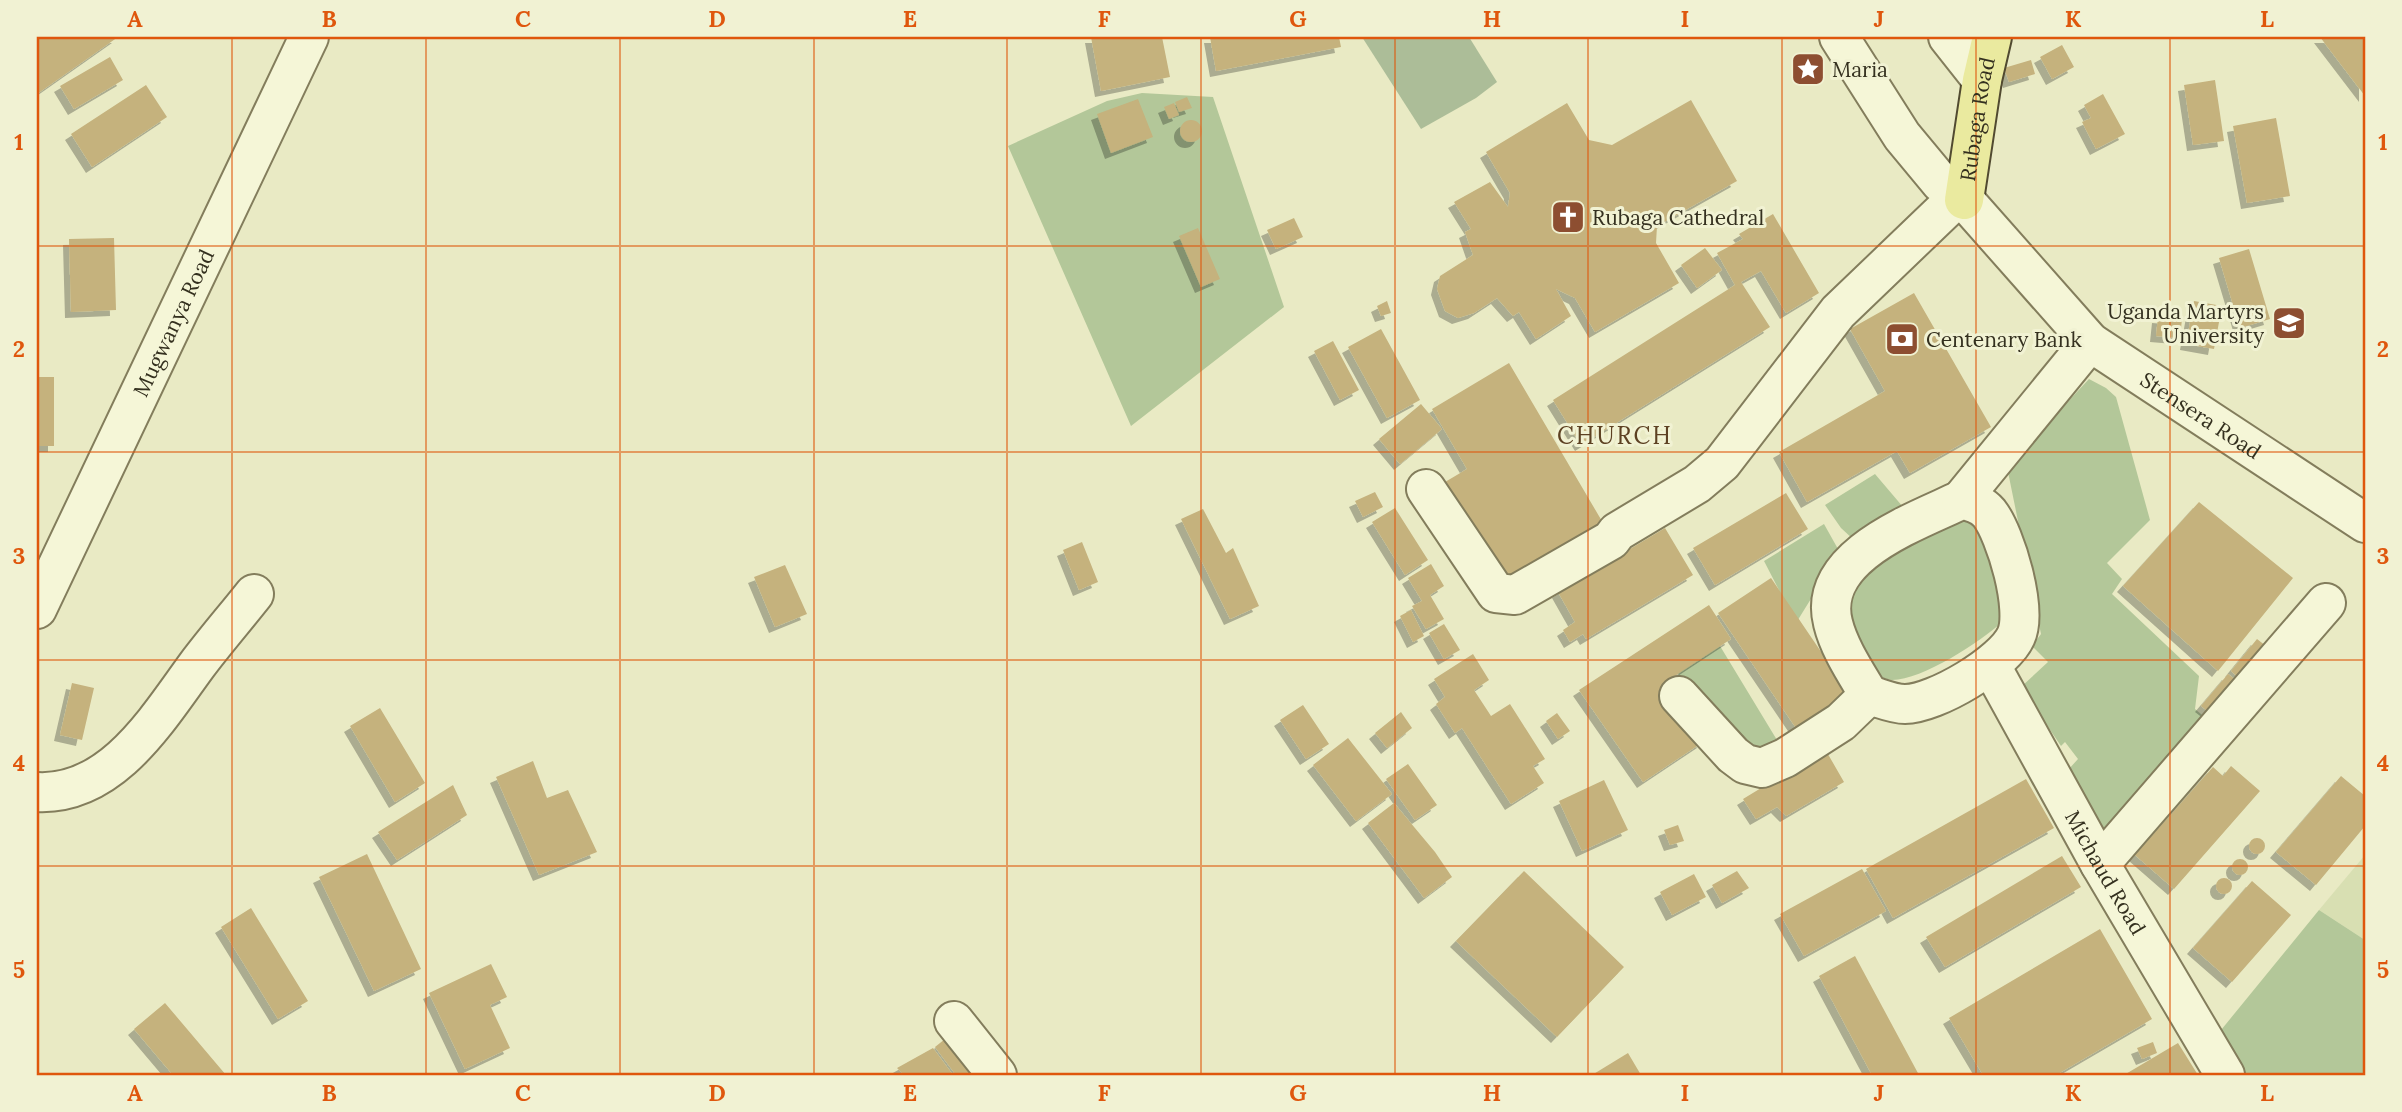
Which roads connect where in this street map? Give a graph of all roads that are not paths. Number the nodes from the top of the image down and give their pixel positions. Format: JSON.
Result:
{"nodes":[{"id":1,"x":309,"y":37,"type":"edge"},
{"id":2,"x":1839,"y":37,"type":"edge"},
{"id":3,"x":1948,"y":37,"type":"edge"},
{"id":4,"x":1992,"y":37,"type":"edge"},
{"id":5,"x":1982,"y":80,"type":"junction"},
{"id":6,"x":1962,"y":198,"type":"junction"},
{"id":7,"x":2090,"y":342,"type":"junction"},
{"id":8,"x":1426,"y":489,"type":"dead end"},
{"id":9,"x":1961,"y":500,"type":"junction"},
{"id":10,"x":2365,"y":523,"type":"edge"},
{"id":11,"x":254,"y":594,"type":"dead end"},
{"id":12,"x":2326,"y":603,"type":"dead end"},
{"id":13,"x":37,"y":609,"type":"edge"},
{"id":14,"x":1991,"y":666,"type":"junction"},
{"id":15,"x":1869,"y":695,"type":"junction"},
{"id":16,"x":1679,"y":696,"type":"dead end"},
{"id":17,"x":37,"y":792,"type":"edge"},
{"id":18,"x":2100,"y":864,"type":"junction"},
{"id":19,"x":954,"y":1021,"type":"dead end"},
{"id":20,"x":997,"y":1075,"type":"edge"},
{"id":21,"x":2225,"y":1075,"type":"edge"}],
"edges":[{"from":1,"to":13,"type":"street","name":"Mugwanya Road"},
{"from":2,"to":6,"type":"street","name":"Stensera Road"},
{"from":3,"to":5,"type":"street"},
{"from":4,"to":5,"type":"main road","name":"Rubaga Road"},
{"from":5,"to":6,"type":"main road","name":"Rubaga Road"},
{"from":6,"to":7,"type":"street","name":"Stensera Road"},
{"from":6,"to":8,"type":"street"},
{"from":7,"to":9,"type":"street"},
{"from":7,"to":10,"type":"street","name":"Stensera Road"},
{"from":9,"to":14,"type":"street"},
{"from":9,"to":15,"type":"street"},
{"from":11,"to":17,"type":"street"},
{"from":12,"to":18,"type":"street"},
{"from":14,"to":15,"type":"street"},
{"from":14,"to":18,"type":"street","name":"Michaud Road"},
{"from":15,"to":16,"type":"street"},
{"from":18,"to":21,"type":"street","name":"Michaud Road"},
{"from":19,"to":20,"type":"street"}]}
